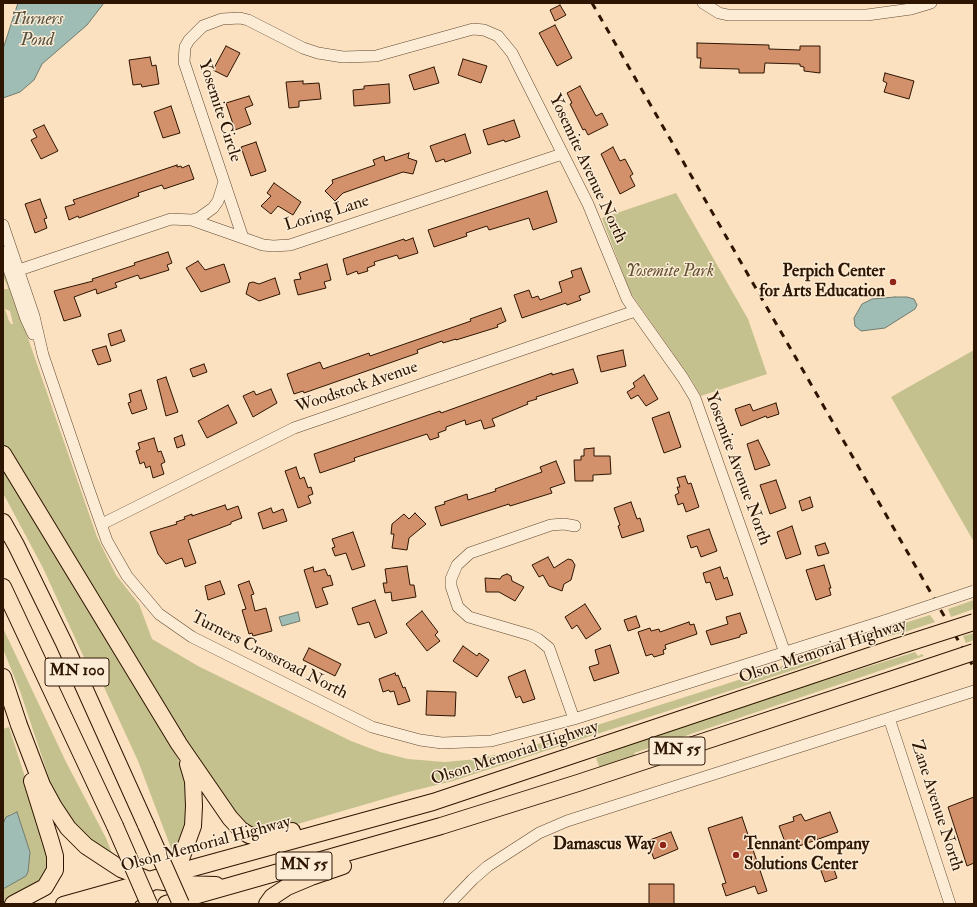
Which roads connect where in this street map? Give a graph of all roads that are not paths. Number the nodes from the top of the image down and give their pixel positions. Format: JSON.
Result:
{"nodes":[{"id":1,"x":703,"y":3,"type":"edge"},
{"id":2,"x":931,"y":3,"type":"edge"},
{"id":3,"x":493,"y":33,"type":"joint"},
{"id":4,"x":562,"y":154,"type":"junction"},
{"id":5,"x":224,"y":181,"type":"junction"},
{"id":6,"x":192,"y":220,"type":"junction"},
{"id":7,"x":3,"y":225,"type":"edge"},
{"id":8,"x":243,"y":238,"type":"junction"},
{"id":9,"x":3,"y":252,"type":"edge"},
{"id":10,"x":14,"y":272,"type":"junction"},
{"id":11,"x":635,"y":311,"type":"junction"},
{"id":12,"x":3,"y":454,"type":"edge"},
{"id":13,"x":3,"y":522,"type":"edge"},
{"id":14,"x":102,"y":524,"type":"junction"},
{"id":15,"x":575,"y":526,"type":"dead end"},
{"id":16,"x":3,"y":587,"type":"edge"},
{"id":17,"x":974,"y":591,"type":"edge"},
{"id":18,"x":974,"y":622,"type":"edge"},
{"id":19,"x":974,"y":652,"type":"edge"},
{"id":20,"x":785,"y":653,"type":"junction"},
{"id":21,"x":3,"y":677,"type":"edge"},
{"id":22,"x":974,"y":691,"type":"edge"},
{"id":23,"x":889,"y":718,"type":"junction"},
{"id":24,"x":574,"y":720,"type":"junction"},
{"id":25,"x":19,"y":725,"type":"junction"},
{"id":26,"x":179,"y":744,"type":"junction"},
{"id":27,"x":432,"y":802,"type":"junction"},
{"id":28,"x":441,"y":826,"type":"junction"},
{"id":29,"x":274,"y":847,"type":"junction"},
{"id":30,"x":281,"y":873,"type":"junction"},
{"id":31,"x":156,"y":879,"type":"junction"},
{"id":32,"x":180,"y":884,"type":"junction"},
{"id":33,"x":121,"y":902,"type":"edge"},
{"id":34,"x":167,"y":903,"type":"edge"},
{"id":35,"x":13,"y":904,"type":"edge"},
{"id":36,"x":63,"y":904,"type":"edge"},
{"id":37,"x":74,"y":904,"type":"edge"},
{"id":38,"x":267,"y":904,"type":"edge"},
{"id":39,"x":449,"y":904,"type":"edge"},
{"id":40,"x":950,"y":904,"type":"edge"}],
"edges":[{"from":1,"to":2,"type":"street"},
{"from":3,"to":4,"type":"street","name":"Yosemite Avenue North"},
{"from":3,"to":5,"type":"street","name":"Yosemite Circle"},
{"from":4,"to":8,"type":"street","name":"Loring Lane"},
{"from":4,"to":11,"type":"street","name":"Yosemite Avenue North"},
{"from":5,"to":6,"type":"street","name":"Yosemite Circle"},
{"from":5,"to":8,"type":"street","name":"Yosemite Circle"},
{"from":6,"to":8,"type":"street","name":"Loring Lane"},
{"from":6,"to":10,"type":"street","name":"Loring Lane"},
{"from":7,"to":10,"type":"street","name":"Turners Crossroad North"},
{"from":9,"to":10,"type":"street","name":"Turners Crossroad North"},
{"from":10,"to":14,"type":"street","name":"Turners Crossroad North"},
{"from":11,"to":14,"type":"street","name":"Woodstock Avenue"},
{"from":11,"to":20,"type":"street","name":"Yosemite Avenue North"},
{"from":12,"to":26,"type":"highway"},
{"from":13,"to":34,"type":"highway","number":"MN 100","bridge":true},
{"from":14,"to":24,"type":"street","name":"Turners Crossroad North"},
{"from":15,"to":24,"type":"street"},
{"from":16,"to":34,"type":"highway","number":"MN 100","bridge":true},
{"from":17,"to":20,"type":"street","name":"Turners Crossroad North","bridge":true},
{"from":18,"to":27,"type":"highway","name":"Olson Memorial Highway","number":"MN 55","bridge":true},
{"from":19,"to":28,"type":"highway","number":"MN 55","bridge":true},
{"from":20,"to":24,"type":"street","name":"Turners Crossroad North"},
{"from":21,"to":25,"type":"highway"},
{"from":22,"to":23,"type":"street"},
{"from":23,"to":39,"type":"street"},
{"from":23,"to":40,"type":"street","name":"Zane Avenue North"},
{"from":25,"to":31,"type":"highway"},
{"from":25,"to":35,"type":"highway"},
{"from":26,"to":27,"type":"highway"},
{"from":26,"to":31,"type":"highway"},
{"from":27,"to":29,"type":"highway","name":"Olson Memorial Highway","number":"MN 55"},
{"from":28,"to":30,"type":"highway","number":"MN 55"},
{"from":28,"to":38,"type":"highway"},
{"from":29,"to":31,"type":"highway","name":"Olson Memorial Highway","number":"MN 55"},
{"from":29,"to":32,"type":"highway"},
{"from":30,"to":32,"type":"highway"},
{"from":30,"to":34,"type":"highway","number":"MN 55"},
{"from":31,"to":32,"type":"highway"},
{"from":31,"to":33,"type":"highway"},
{"from":31,"to":36,"type":"main road","name":"Olson Memorial Highway","number":"MN 55"},
{"from":32,"to":34,"type":"highway"},
{"from":33,"to":34,"type":"highway"},
{"from":33,"to":37,"type":"highway"}]}
